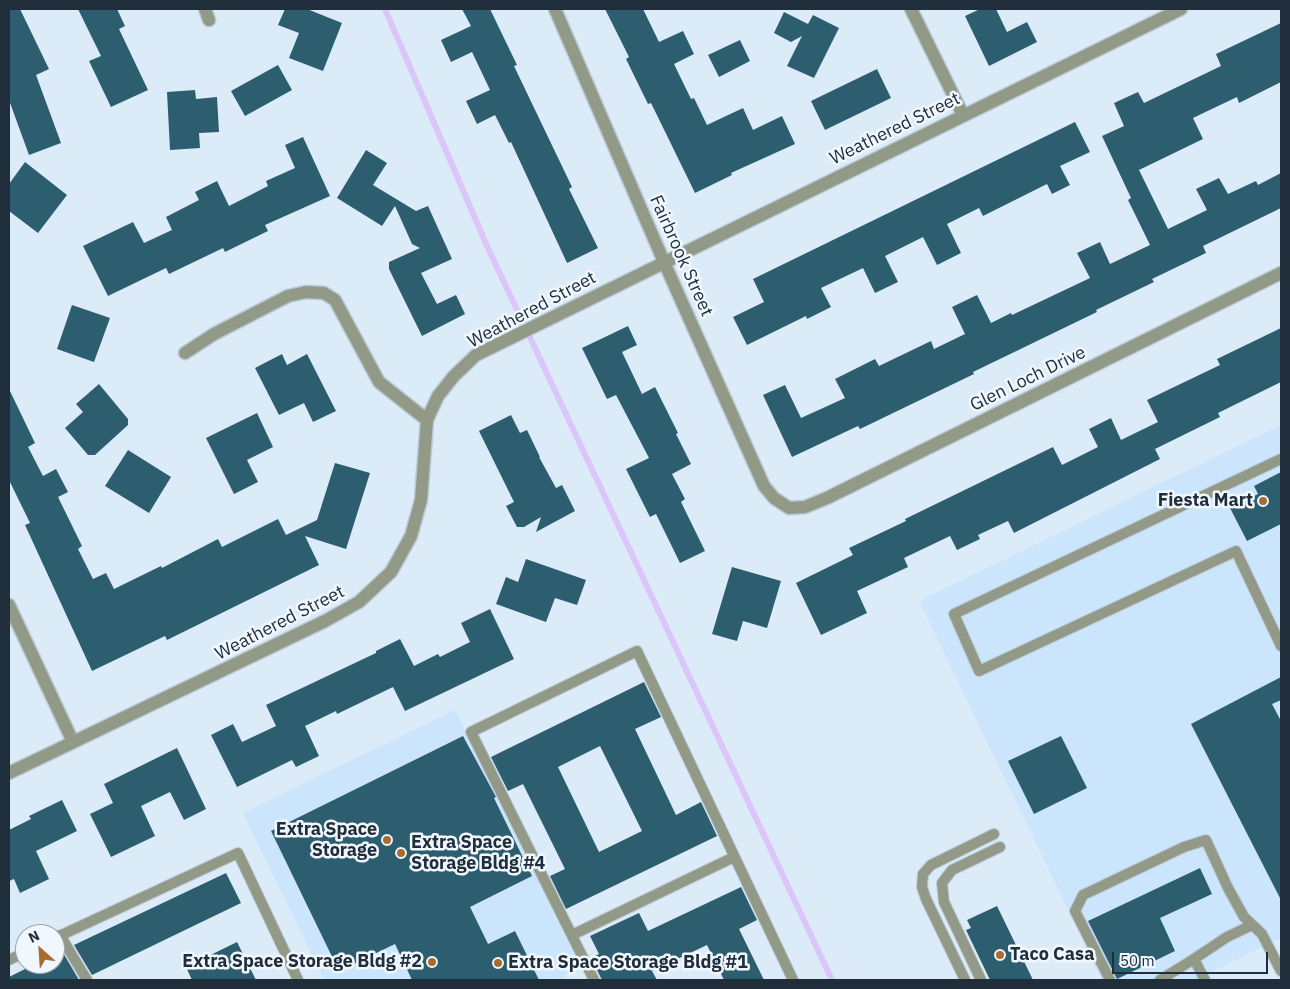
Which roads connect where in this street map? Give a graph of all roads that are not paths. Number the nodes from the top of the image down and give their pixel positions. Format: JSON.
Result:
{"nodes":[{"id":1,"x":555,"y":9,"type":"edge"},
{"id":2,"x":911,"y":9,"type":"edge"},
{"id":3,"x":1181,"y":9,"type":"edge"},
{"id":4,"x":963,"y":115,"type":"junction"},
{"id":5,"x":664,"y":262,"type":"junction"},
{"id":6,"x":1281,"y":273,"type":"edge"},
{"id":7,"x":185,"y":353,"type":"dead end"},
{"id":8,"x":427,"y":420,"type":"junction"},
{"id":9,"x":1281,"y":458,"type":"edge"},
{"id":10,"x":788,"y":508,"type":"joint"},
{"id":11,"x":9,"y":605,"type":"edge"},
{"id":12,"x":1281,"y":646,"type":"edge"},
{"id":13,"x":73,"y":742,"type":"junction"},
{"id":14,"x":9,"y":773,"type":"edge"},
{"id":15,"x":994,"y":834,"type":"dead end"},
{"id":16,"x":1000,"y":847,"type":"dead end"},
{"id":17,"x":734,"y":857,"type":"junction"},
{"id":18,"x":1252,"y":925,"type":"junction"},
{"id":19,"x":65,"y":933,"type":"edge"},
{"id":20,"x":572,"y":934,"type":"junction"},
{"id":21,"x":65,"y":947,"type":"edge"},
{"id":22,"x":1194,"y":959,"type":"junction"},
{"id":23,"x":1281,"y":971,"type":"edge"},
{"id":24,"x":87,"y":980,"type":"edge"},
{"id":25,"x":298,"y":980,"type":"edge"},
{"id":26,"x":594,"y":980,"type":"edge"},
{"id":27,"x":793,"y":980,"type":"edge"},
{"id":28,"x":965,"y":980,"type":"edge"},
{"id":29,"x":981,"y":980,"type":"edge"},
{"id":30,"x":1110,"y":980,"type":"edge"},
{"id":31,"x":1160,"y":980,"type":"edge"},
{"id":32,"x":1205,"y":980,"type":"edge"}],
"edges":[{"from":1,"to":5,"type":"street","name":"Fairbrook Street"},
{"from":2,"to":4,"type":"street"},
{"from":3,"to":4,"type":"street","name":"Weathered Street"},
{"from":4,"to":5,"type":"street","name":"Weathered Street"},
{"from":5,"to":8,"type":"street","name":"Weathered Street"},
{"from":5,"to":10,"type":"street","name":"Fairbrook Street"},
{"from":6,"to":10,"type":"street","name":"Glen Loch Drive"},
{"from":7,"to":8,"type":"street"},
{"from":8,"to":13,"type":"street","name":"Weathered Street"},
{"from":9,"to":12,"type":"lane"},
{"from":11,"to":13,"type":"street"},
{"from":13,"to":14,"type":"street","name":"Weathered Street"},
{"from":15,"to":28,"type":"lane"},
{"from":16,"to":29,"type":"lane"},
{"from":17,"to":20,"type":"lane"},
{"from":17,"to":20,"type":"lane"},
{"from":17,"to":27,"type":"lane"},
{"from":18,"to":22,"type":"lane"},
{"from":18,"to":23,"type":"lane"},
{"from":18,"to":30,"type":"lane"},
{"from":19,"to":25,"type":"lane"},
{"from":20,"to":26,"type":"lane"},
{"from":21,"to":24,"type":"lane"},
{"from":22,"to":31,"type":"lane"},
{"from":22,"to":32,"type":"lane"}]}
